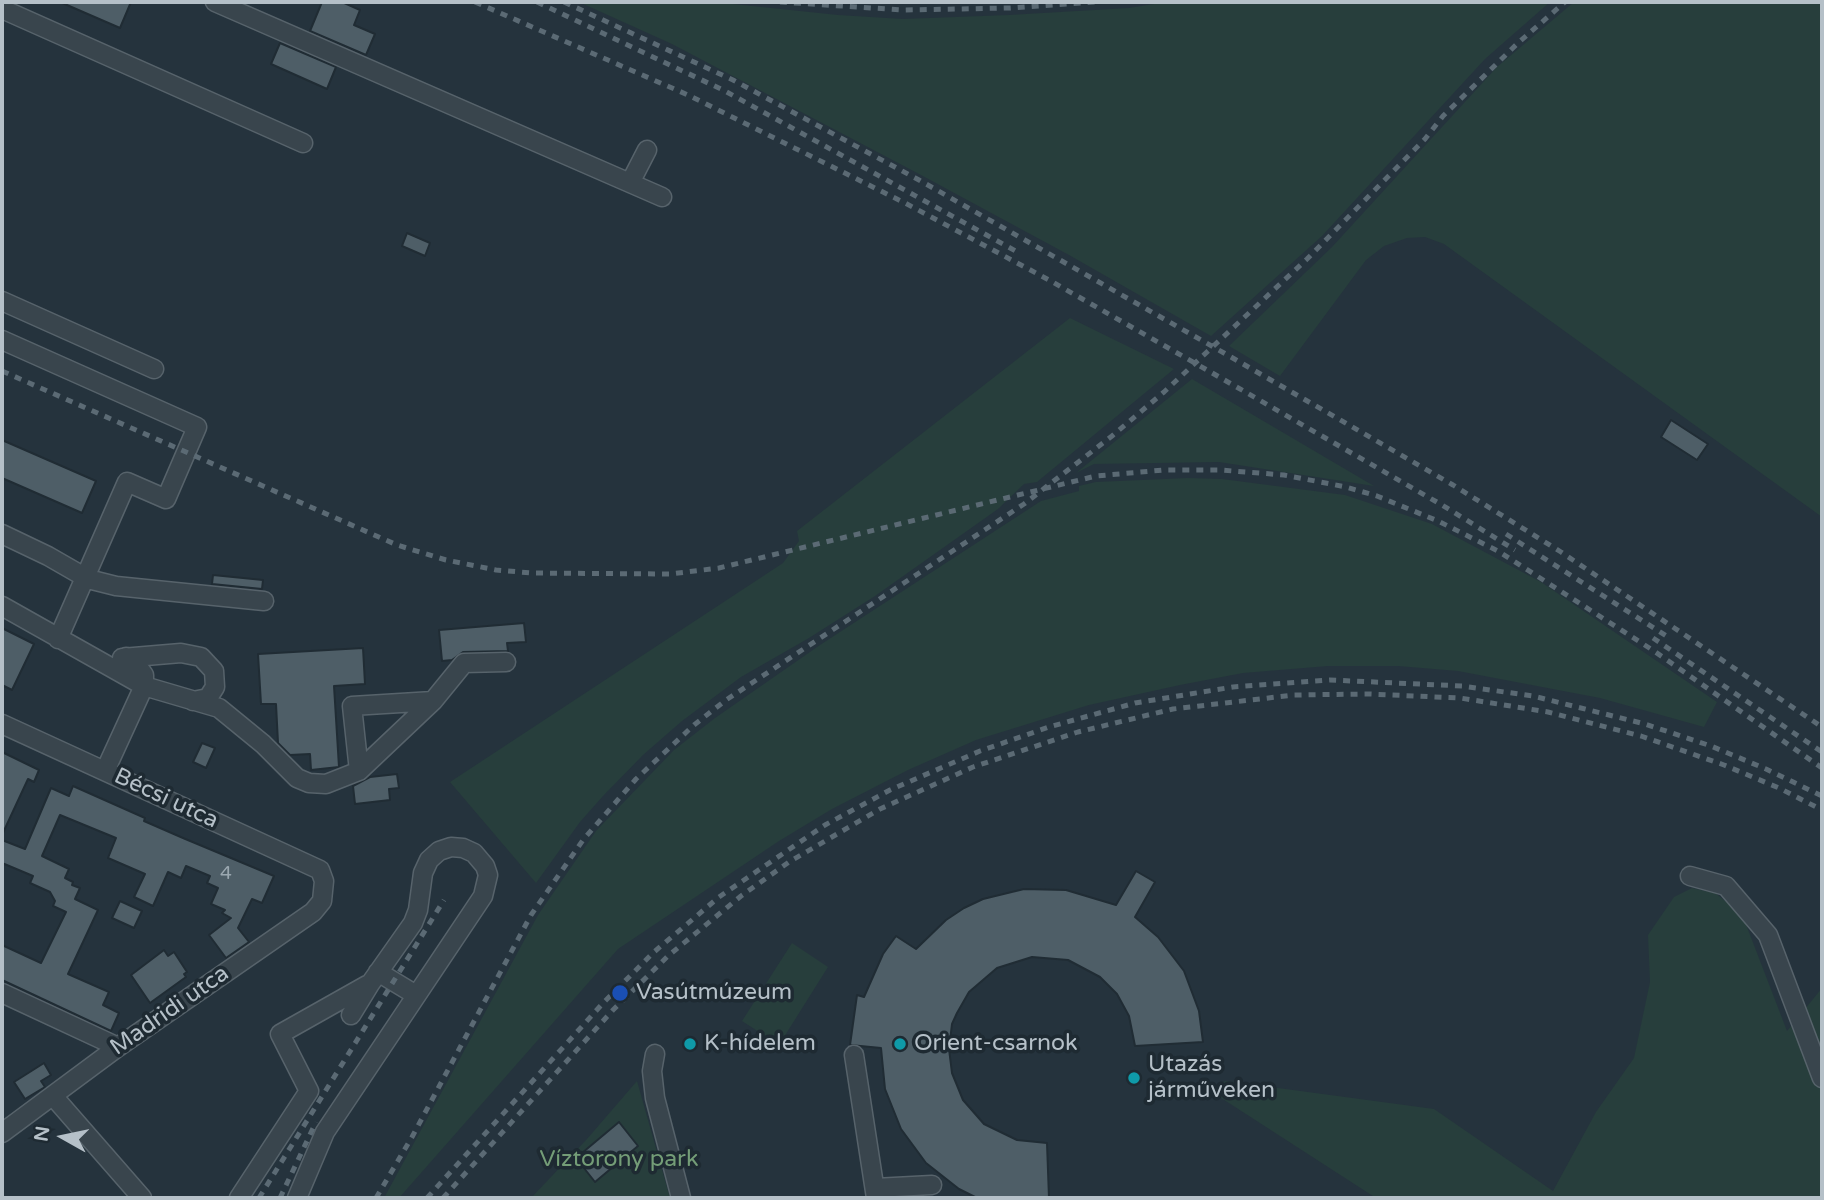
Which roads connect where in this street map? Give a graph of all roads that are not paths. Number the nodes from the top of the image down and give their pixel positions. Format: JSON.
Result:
{"nodes":[{"id":1,"x":215,"y":2,"type":"edge"},
{"id":2,"x":2,"y":9,"type":"edge"},
{"id":3,"x":303,"y":143,"type":"dead end"},
{"id":4,"x":647,"y":149,"type":"dead end"},
{"id":5,"x":630,"y":183,"type":"junction"},
{"id":6,"x":662,"y":197,"type":"dead end"},
{"id":7,"x":2,"y":301,"type":"edge"},
{"id":8,"x":2,"y":340,"type":"edge"},
{"id":9,"x":154,"y":369,"type":"dead end"},
{"id":10,"x":2,"y":534,"type":"edge"},
{"id":11,"x":84,"y":576,"type":"junction"},
{"id":12,"x":264,"y":601,"type":"dead end"},
{"id":13,"x":2,"y":606,"type":"edge"},
{"id":14,"x":58,"y":639,"type":"junction"},
{"id":15,"x":126,"y":657,"type":"junction"},
{"id":16,"x":98,"y":661,"type":"junction"},
{"id":17,"x":506,"y":662,"type":"dead end"},
{"id":18,"x":144,"y":686,"type":"junction"},
{"id":19,"x":193,"y":701,"type":"junction"},
{"id":20,"x":433,"y":701,"type":"junction"},
{"id":21,"x":2,"y":724,"type":"edge"},
{"id":22,"x":104,"y":771,"type":"junction"},
{"id":23,"x":359,"y":771,"type":"junction"},
{"id":24,"x":1690,"y":876,"type":"dead end"},
{"id":25,"x":324,"y":881,"type":"joint"},
{"id":26,"x":374,"y":978,"type":"junction"},
{"id":27,"x":2,"y":993,"type":"edge"},
{"id":28,"x":416,"y":995,"type":"junction"},
{"id":29,"x":351,"y":1015,"type":"dead end"},
{"id":30,"x":118,"y":1047,"type":"junction"},
{"id":31,"x":655,"y":1054,"type":"dead end"},
{"id":32,"x":854,"y":1055,"type":"dead end"},
{"id":33,"x":1822,"y":1078,"type":"edge"},
{"id":34,"x":53,"y":1096,"type":"junction"},
{"id":35,"x":2,"y":1133,"type":"edge"},
{"id":36,"x":932,"y":1185,"type":"dead end"},
{"id":37,"x":875,"y":1193,"type":"edge"},
{"id":38,"x":142,"y":1198,"type":"edge"},
{"id":39,"x":239,"y":1198,"type":"edge"},
{"id":40,"x":297,"y":1198,"type":"edge"},
{"id":41,"x":681,"y":1198,"type":"edge"}],
"edges":[{"from":1,"to":5,"type":"street"},
{"from":2,"to":3,"type":"street"},
{"from":4,"to":5,"type":"street"},
{"from":5,"to":6,"type":"street"},
{"from":7,"to":9,"type":"street"},
{"from":8,"to":11,"type":"street"},
{"from":10,"to":11,"type":"street"},
{"from":11,"to":12,"type":"street"},
{"from":11,"to":14,"type":"street"},
{"from":13,"to":14,"type":"street"},
{"from":14,"to":16,"type":"street"},
{"from":15,"to":16,"type":"street"},
{"from":15,"to":18,"type":"street"},
{"from":15,"to":19,"type":"street"},
{"from":16,"to":18,"type":"street"},
{"from":17,"to":20,"type":"street"},
{"from":18,"to":19,"type":"street"},
{"from":18,"to":22,"type":"street"},
{"from":19,"to":23,"type":"street"},
{"from":20,"to":23,"type":"street"},
{"from":20,"to":23,"type":"street"},
{"from":21,"to":22,"type":"street","name":"Bécsi utca"},
{"from":22,"to":25,"type":"street","name":"Bécsi utca"},
{"from":24,"to":33,"type":"street"},
{"from":25,"to":30,"type":"street","name":"Madridi utca"},
{"from":26,"to":28,"type":"street"},
{"from":26,"to":28,"type":"street"},
{"from":26,"to":29,"type":"street"},
{"from":26,"to":39,"type":"street"},
{"from":27,"to":30,"type":"street"},
{"from":28,"to":40,"type":"street"},
{"from":30,"to":34,"type":"street","name":"Madridi utca"},
{"from":31,"to":41,"type":"street"},
{"from":32,"to":37,"type":"street"},
{"from":34,"to":35,"type":"street","name":"Madridi utca"},
{"from":34,"to":38,"type":"street"},
{"from":36,"to":37,"type":"street"}]}
